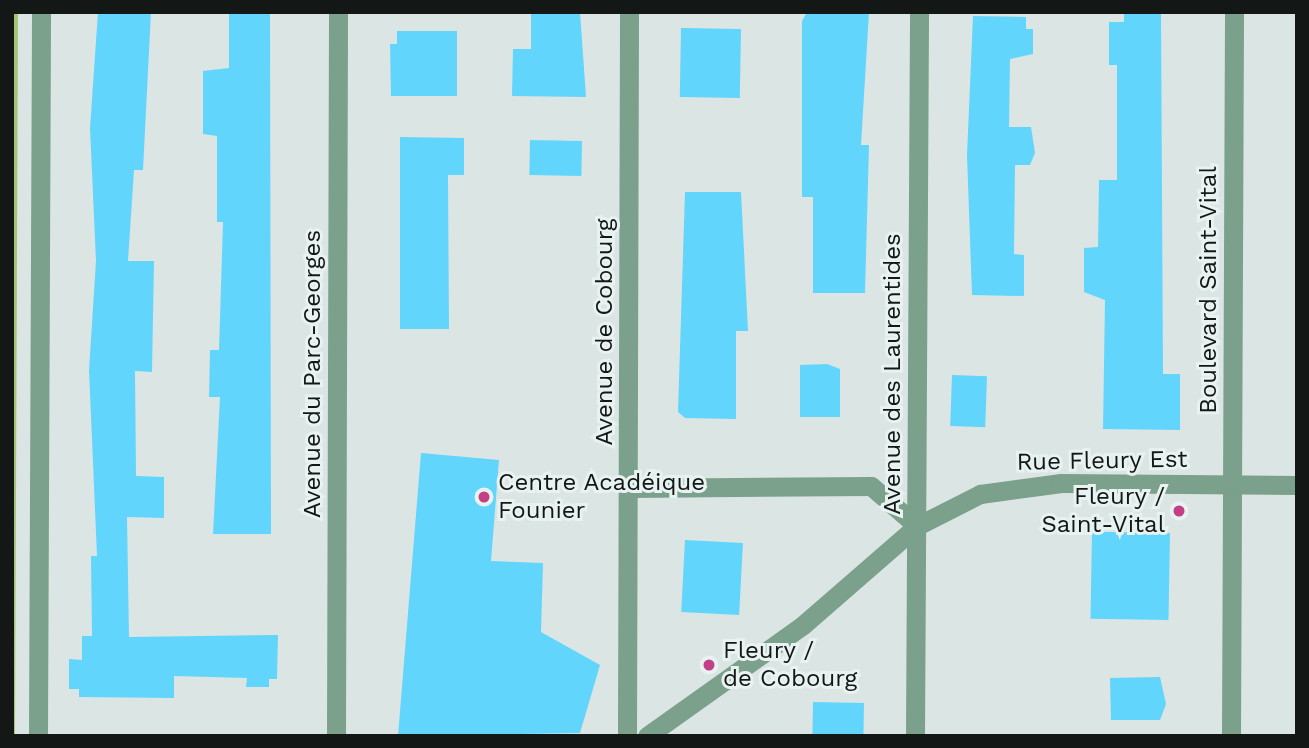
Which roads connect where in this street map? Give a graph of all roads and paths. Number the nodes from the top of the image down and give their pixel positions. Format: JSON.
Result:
{"nodes":[{"id":1,"x":41,"y":12,"type":"edge"},
{"id":2,"x":338,"y":12,"type":"edge"},
{"id":3,"x":629,"y":12,"type":"edge"},
{"id":4,"x":919,"y":12,"type":"edge"},
{"id":5,"x":1234,"y":12,"type":"edge"},
{"id":6,"x":1233,"y":484,"type":"junction"},
{"id":7,"x":1297,"y":485,"type":"edge"},
{"id":8,"x":630,"y":488,"type":"junction"},
{"id":9,"x":917,"y":526,"type":"junction"},
{"id":10,"x":38,"y":736,"type":"edge"},
{"id":11,"x":336,"y":736,"type":"edge"},
{"id":12,"x":627,"y":736,"type":"edge"},
{"id":13,"x":646,"y":736,"type":"edge"},
{"id":14,"x":915,"y":736,"type":"edge"},
{"id":15,"x":1231,"y":736,"type":"edge"}],
"edges":[{"from":1,"to":10,"type":"street"},
{"from":2,"to":11,"type":"street","name":"Avenue du Parc-Georges"},
{"from":3,"to":8,"type":"street","name":"Avenue de Cobourg"},
{"from":4,"to":9,"type":"street","name":"Avenue des Laurentides"},
{"from":5,"to":6,"type":"street","name":"Boulevard Saint-Vital"},
{"from":6,"to":7,"type":"street","name":"Rue Fleury Est"},
{"from":6,"to":9,"type":"street","name":"Rue Fleury Est"},
{"from":6,"to":15,"type":"street","name":"Boulevard Saint-Vital"},
{"from":8,"to":9,"type":"street"},
{"from":8,"to":12,"type":"street","name":"Avenue de Cobourg"},
{"from":9,"to":13,"type":"street","name":"Rue Fleury Est"},
{"from":9,"to":14,"type":"street","name":"Avenue des Laurentides"}]}
